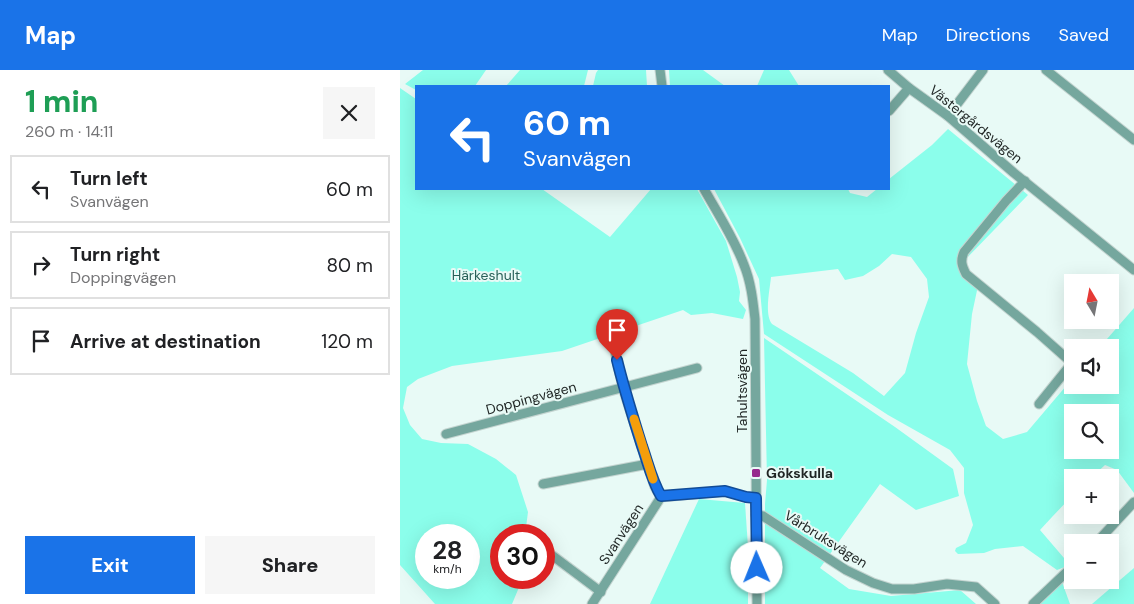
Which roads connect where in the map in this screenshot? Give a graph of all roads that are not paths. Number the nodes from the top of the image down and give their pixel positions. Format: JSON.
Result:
{"nodes":[{"id":1,"x":660,"y":70,"type":"edge"},
{"id":2,"x":888,"y":70,"type":"edge"},
{"id":3,"x":984,"y":70,"type":"edge"},
{"id":4,"x":1046,"y":70,"type":"edge"},
{"id":5,"x":662,"y":85,"type":"edge"},
{"id":6,"x":909,"y":88,"type":"junction"},
{"id":7,"x":890,"y":110,"type":"edge"},
{"id":8,"x":948,"y":116,"type":"junction"},
{"id":9,"x":1134,"y":140,"type":"edge"},
{"id":10,"x":1025,"y":181,"type":"junction"},
{"id":11,"x":705,"y":190,"type":"edge"},
{"id":12,"x":1134,"y":270,"type":"edge"},
{"id":13,"x":614,"y":346,"type":"dead end"},
{"id":14,"x":1064,"y":356,"type":"edge"},
{"id":15,"x":697,"y":368,"type":"dead end"},
{"id":16,"x":1064,"y":373,"type":"edge"},
{"id":17,"x":624,"y":388,"type":"junction"},
{"id":18,"x":1040,"y":404,"type":"dead end"},
{"id":19,"x":446,"y":434,"type":"dead end"},
{"id":20,"x":648,"y":464,"type":"junction"},
{"id":21,"x":543,"y":484,"type":"dead end"},
{"id":22,"x":661,"y":496,"type":"junction"},
{"id":23,"x":756,"y":498,"type":"junction"},
{"id":24,"x":1134,"y":502,"type":"edge"},
{"id":25,"x":756,"y":515,"type":"junction"},
{"id":26,"x":1104,"y":534,"type":"edge"},
{"id":27,"x":555,"y":558,"type":"edge"},
{"id":28,"x":1064,"y":575,"type":"edge"},
{"id":29,"x":600,"y":592,"type":"junction"},
{"id":30,"x":592,"y":604,"type":"edge"},
{"id":31,"x":757,"y":604,"type":"edge"},
{"id":32,"x":995,"y":604,"type":"edge"},
{"id":33,"x":1034,"y":604,"type":"edge"}],
"edges":[{"from":1,"to":5,"type":"street"},
{"from":2,"to":6,"type":"street","name":"Västergårdsvägen"},
{"from":3,"to":8,"type":"street"},
{"from":4,"to":9,"type":"street"},
{"from":6,"to":7,"type":"street","name":"Västergårdsvägen"},
{"from":6,"to":8,"type":"street","name":"Västergårdsvägen"},
{"from":8,"to":10,"type":"street","name":"Västergårdsvägen"},
{"from":10,"to":12,"type":"street","name":"Västergårdsvägen"},
{"from":10,"to":14,"type":"street","name":"Västergårdsvägen"},
{"from":11,"to":23,"type":"street","name":"Tahultsvägen"},
{"from":13,"to":17,"type":"street"},
{"from":15,"to":17,"type":"street","name":"Doppingvägen"},
{"from":16,"to":18,"type":"street"},
{"from":17,"to":19,"type":"street","name":"Doppingvägen"},
{"from":17,"to":20,"type":"street"},
{"from":20,"to":21,"type":"street"},
{"from":20,"to":22,"type":"street"},
{"from":22,"to":23,"type":"street","name":"Svanvägen"},
{"from":22,"to":29,"type":"street","name":"Svanvägen"},
{"from":23,"to":25,"type":"street","name":"Tahultsvägen"},
{"from":24,"to":26,"type":"street"},
{"from":25,"to":31,"type":"street","name":"Tahultsvägen"},
{"from":25,"to":32,"type":"street","name":"Vårbruksvägen"},
{"from":27,"to":29,"type":"street"},
{"from":28,"to":33,"type":"street"},
{"from":29,"to":30,"type":"street","name":"Svanvägen"}]}
